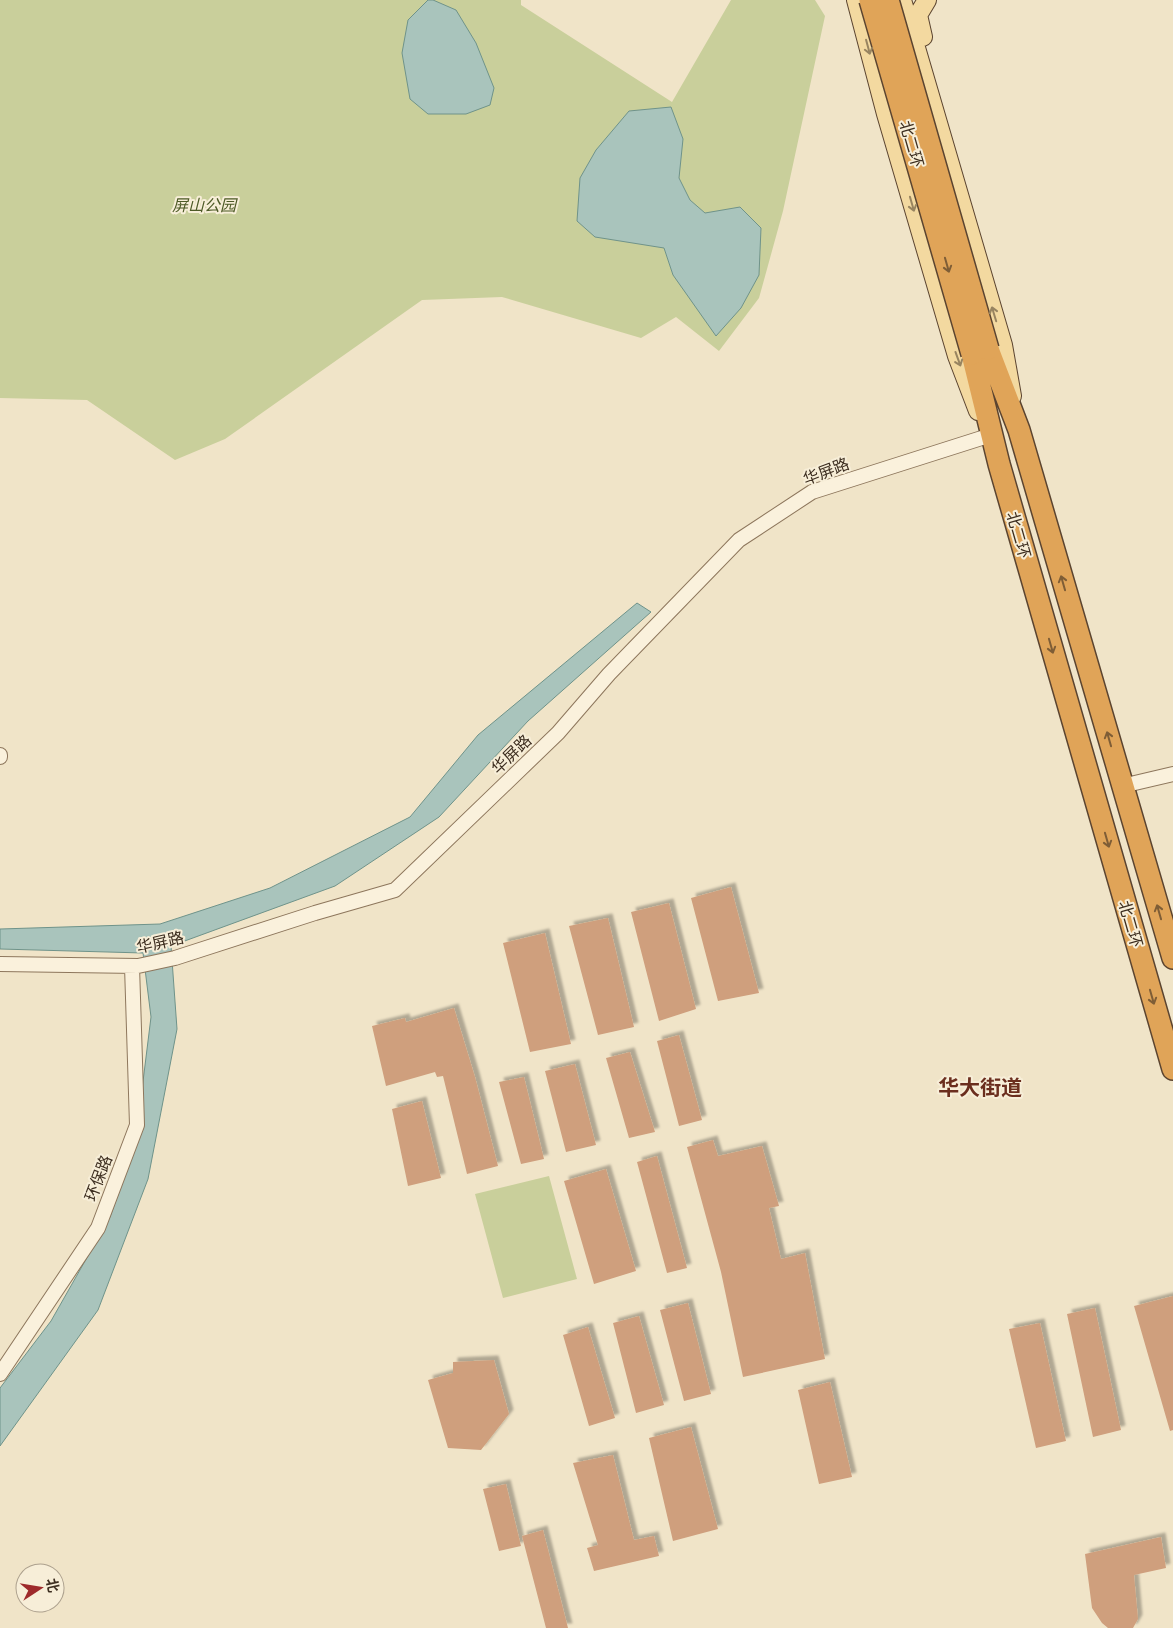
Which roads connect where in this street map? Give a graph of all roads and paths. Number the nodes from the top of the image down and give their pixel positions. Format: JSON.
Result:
{"nodes":[{"id":1,"x":888,"y":0,"type":"edge"},
{"id":2,"x":902,"y":0,"type":"edge"},
{"id":3,"x":927,"y":0,"type":"edge"},
{"id":4,"x":859,"y":2,"type":"edge"},
{"id":5,"x":922,"y":67,"type":"junction"},
{"id":6,"x":877,"y":80,"type":"junction"},
{"id":7,"x":943,"y":146,"type":"junction"},
{"id":8,"x":980,"y":351,"type":"junction"},
{"id":9,"x":1019,"y":430,"type":"junction"},
{"id":10,"x":988,"y":436,"type":"junction"},
{"id":11,"x":999,"y":464,"type":"junction"},
{"id":12,"x":1173,"y":774,"type":"edge"},
{"id":13,"x":1122,"y":786,"type":"junction"},
{"id":14,"x":1173,"y":958,"type":"edge"},
{"id":15,"x":0,"y":964,"type":"edge"},
{"id":16,"x":135,"y":966,"type":"junction"},
{"id":17,"x":1173,"y":1068,"type":"edge"},
{"id":18,"x":0,"y":1374,"type":"edge"}],
"edges":[{"from":1,"to":8,"type":"highway","name":"北二环","bridge":true},
{"from":2,"to":5,"type":"main road"},
{"from":3,"to":7,"type":"main road"},
{"from":4,"to":6,"type":"main road","one_way":true},
{"from":4,"to":8,"type":"highway","name":"北二环","one_way":true,"bridge":true},
{"from":5,"to":6,"type":"main road"},
{"from":5,"to":7,"type":"main road"},
{"from":6,"to":10,"type":"main road","one_way":true},
{"from":9,"to":7,"type":"main road","one_way":true},
{"from":8,"to":9,"type":"highway","name":"北二环"},
{"from":8,"to":11,"type":"highway","name":"北二环"},
{"from":13,"to":9,"type":"highway","name":"北二环","one_way":true},
{"from":10,"to":11,"type":"main road"},
{"from":10,"to":16,"type":"street","name":"华屏路"},
{"from":11,"to":17,"type":"highway","name":"北二环","one_way":true},
{"from":12,"to":13,"type":"street"},
{"from":14,"to":13,"type":"highway","name":"北二环","one_way":true},
{"from":15,"to":16,"type":"street","name":"华屏路"},
{"from":16,"to":18,"type":"street","name":"环保路"}]}
